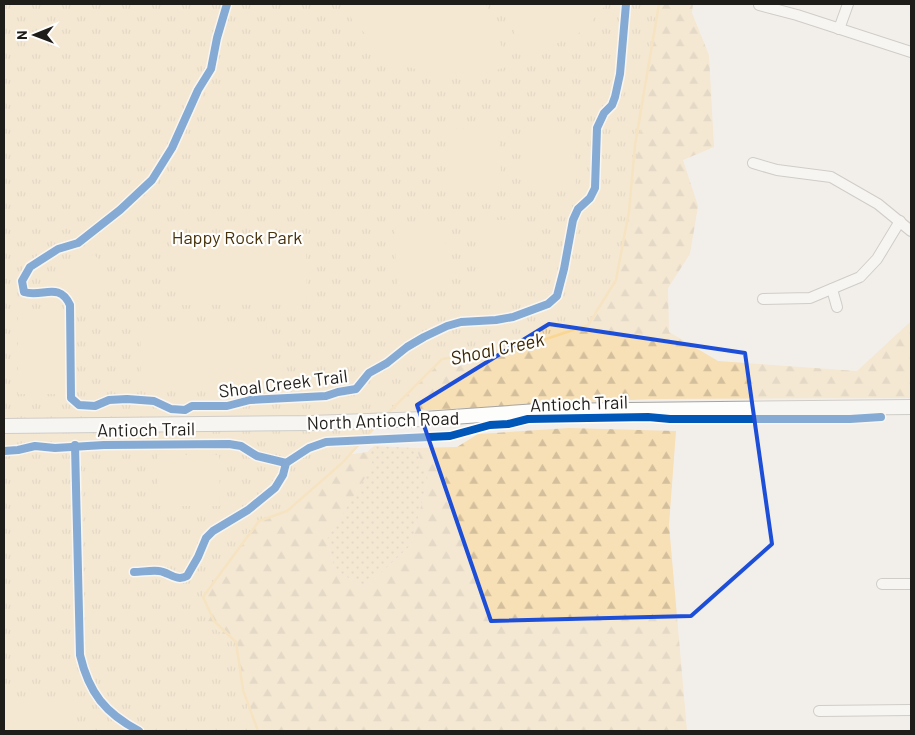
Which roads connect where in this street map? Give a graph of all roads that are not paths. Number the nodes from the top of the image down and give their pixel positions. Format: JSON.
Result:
{"nodes":[{"id":1,"x":848,"y":4,"type":"edge"},
{"id":2,"x":758,"y":5,"type":"dead end"},
{"id":3,"x":839,"y":29,"type":"junction"},
{"id":4,"x":911,"y":52,"type":"edge"},
{"id":5,"x":753,"y":162,"type":"dead end"},
{"id":6,"x":900,"y":222,"type":"junction"},
{"id":7,"x":911,"y":230,"type":"edge"},
{"id":8,"x":832,"y":289,"type":"junction"},
{"id":9,"x":763,"y":299,"type":"dead end"},
{"id":10,"x":837,"y":306,"type":"dead end"},
{"id":11,"x":911,"y":407,"type":"edge"},
{"id":12,"x":4,"y":426,"type":"edge"},
{"id":13,"x":882,"y":584,"type":"dead end"},
{"id":14,"x":911,"y":584,"type":"edge"},
{"id":15,"x":911,"y":710,"type":"edge"},
{"id":16,"x":819,"y":711,"type":"dead end"}],
"edges":[{"from":1,"to":3,"type":"street"},
{"from":2,"to":3,"type":"street"},
{"from":3,"to":4,"type":"street"},
{"from":5,"to":6,"type":"street"},
{"from":6,"to":7,"type":"street"},
{"from":6,"to":8,"type":"street"},
{"from":8,"to":9,"type":"street"},
{"from":8,"to":10,"type":"street"},
{"from":11,"to":12,"type":"street","name":"North Antioch Road"},
{"from":13,"to":14,"type":"street"},
{"from":15,"to":16,"type":"street"}]}
